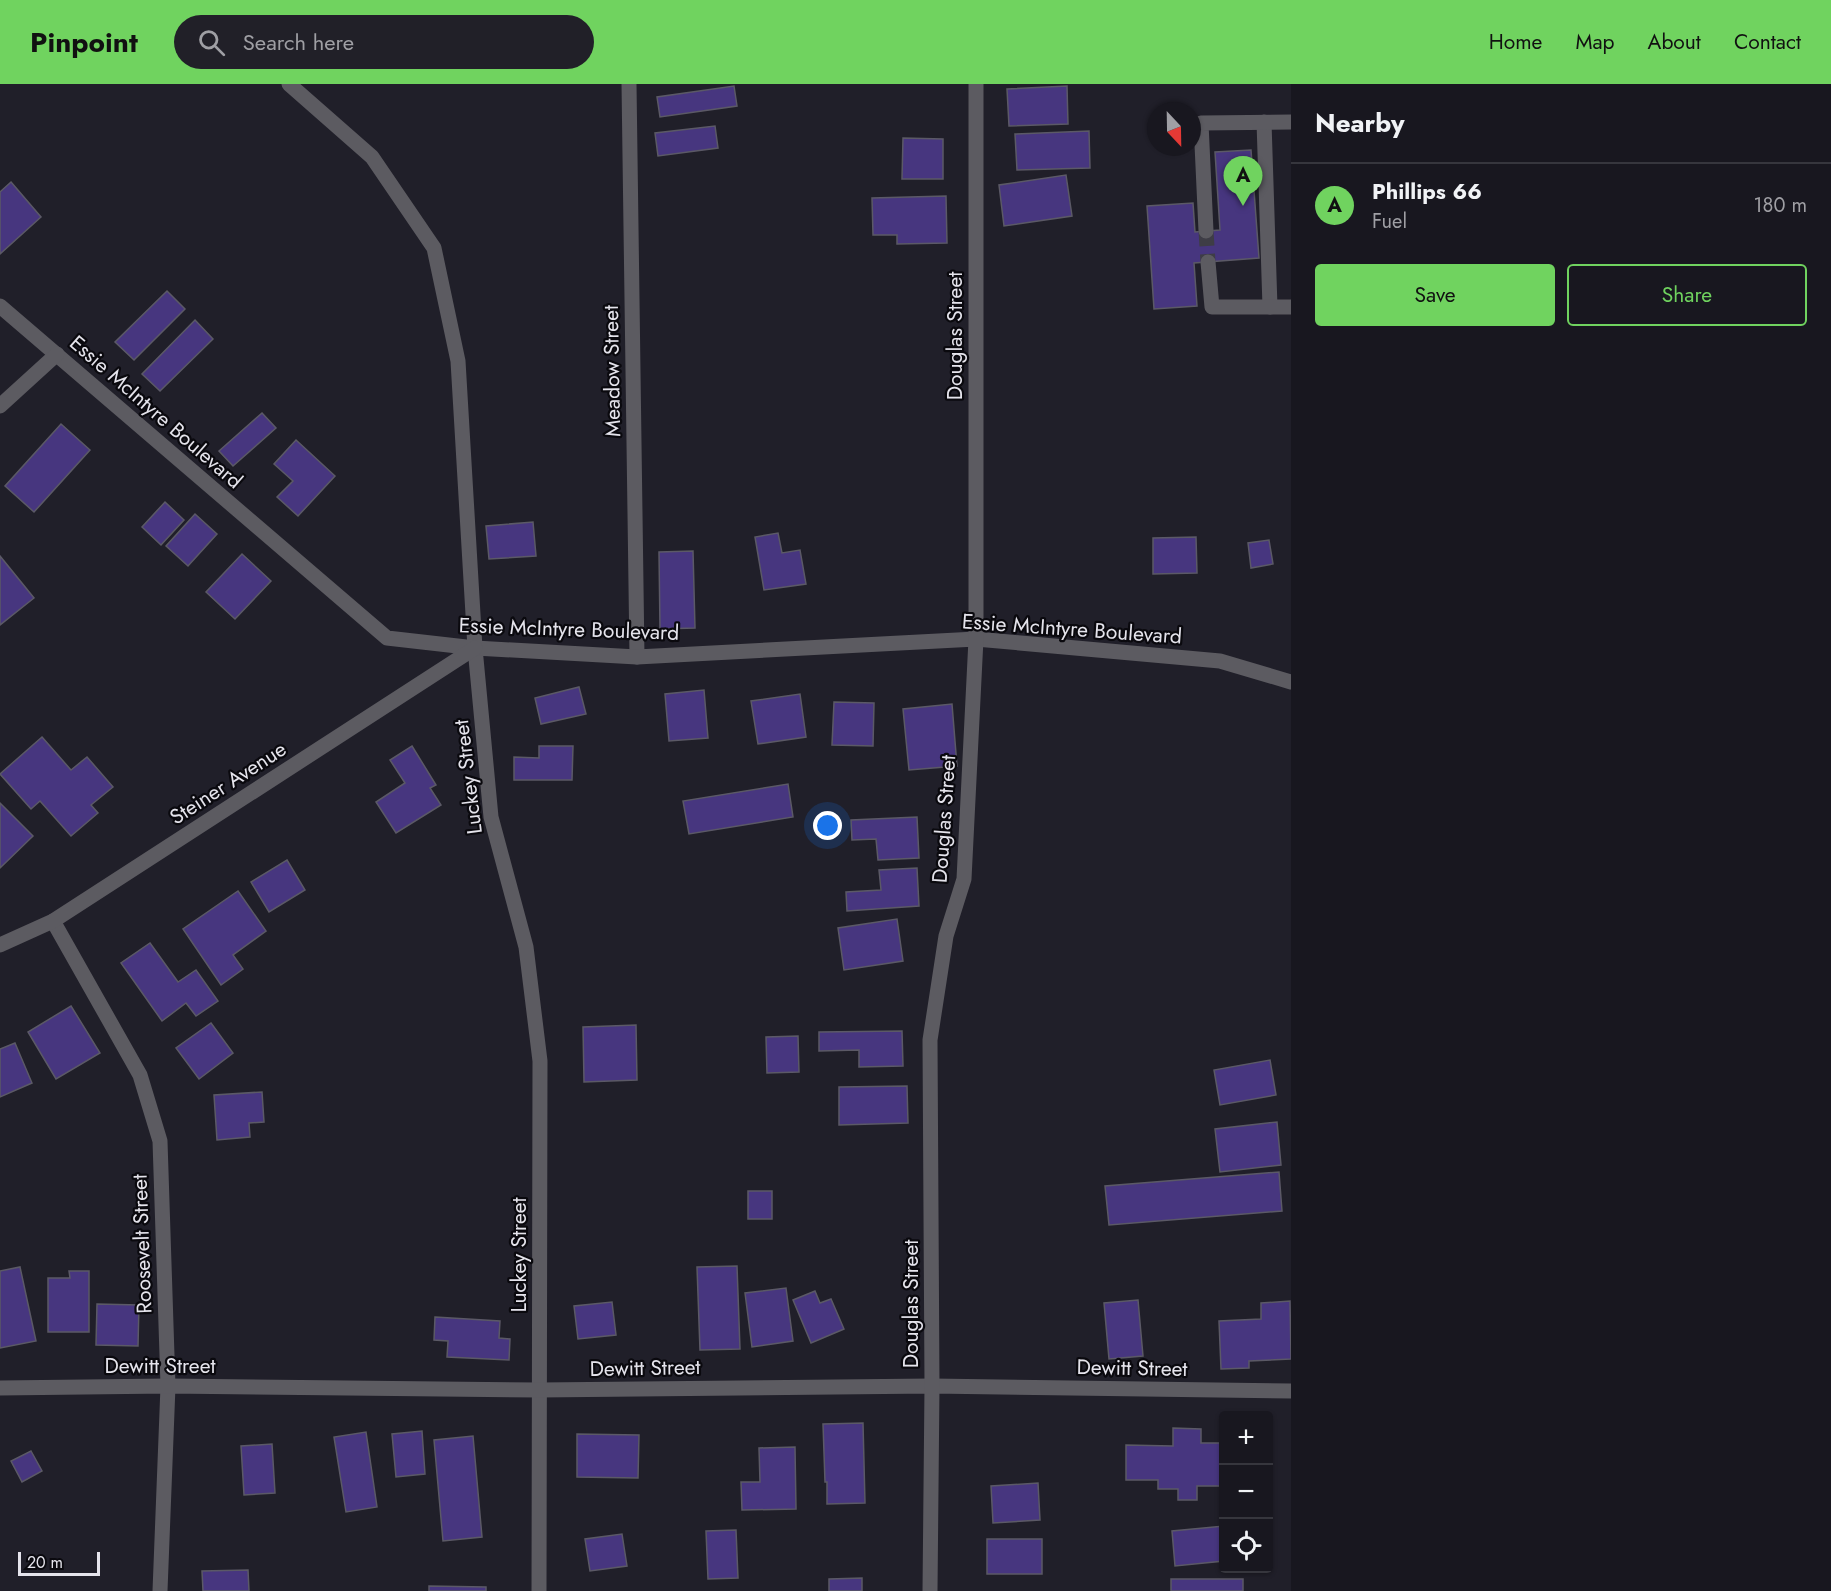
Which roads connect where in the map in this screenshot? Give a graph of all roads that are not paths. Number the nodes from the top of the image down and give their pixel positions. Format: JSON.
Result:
{"nodes":[{"id":1,"x":290,"y":84,"type":"edge"},
{"id":2,"x":629,"y":84,"type":"edge"},
{"id":3,"x":976,"y":84,"type":"edge"},
{"id":4,"x":1264,"y":122,"type":"junction"},
{"id":5,"x":1291,"y":122,"type":"edge"},
{"id":6,"x":1206,"y":231,"type":"tunnel mouth"},
{"id":7,"x":1208,"y":262,"type":"tunnel mouth"},
{"id":8,"x":0,"y":306,"type":"edge"},
{"id":9,"x":1270,"y":307,"type":"junction"},
{"id":10,"x":1291,"y":307,"type":"edge"},
{"id":11,"x":57,"y":354,"type":"junction"},
{"id":12,"x":0,"y":406,"type":"edge"},
{"id":13,"x":976,"y":639,"type":"junction"},
{"id":14,"x":476,"y":648,"type":"junction"},
{"id":15,"x":638,"y":657,"type":"junction"},
{"id":16,"x":1291,"y":682,"type":"edge"},
{"id":17,"x":53,"y":921,"type":"junction"},
{"id":18,"x":0,"y":945,"type":"edge"},
{"id":19,"x":168,"y":1386,"type":"junction"},
{"id":20,"x":932,"y":1386,"type":"junction"},
{"id":21,"x":0,"y":1388,"type":"edge"},
{"id":22,"x":539,"y":1390,"type":"junction"},
{"id":23,"x":1291,"y":1391,"type":"edge"},
{"id":24,"x":160,"y":1591,"type":"edge"},
{"id":25,"x":539,"y":1591,"type":"edge"},
{"id":26,"x":930,"y":1591,"type":"edge"}],
"edges":[{"from":1,"to":14,"type":"street","name":"Luckey Street"},
{"from":2,"to":15,"type":"street","name":"Meadow Street"},
{"from":3,"to":13,"type":"street","name":"Douglas Street"},
{"from":4,"to":5,"type":"street"},
{"from":4,"to":6,"type":"street"},
{"from":4,"to":9,"type":"street"},
{"from":7,"to":9,"type":"street"},
{"from":8,"to":11,"type":"street","name":"Essie McIntyre Boulevard"},
{"from":9,"to":10,"type":"street"},
{"from":11,"to":12,"type":"street"},
{"from":11,"to":14,"type":"street","name":"Essie McIntyre Boulevard"},
{"from":13,"to":15,"type":"street","name":"Essie McIntyre Boulevard"},
{"from":13,"to":16,"type":"street","name":"Essie McIntyre Boulevard"},
{"from":13,"to":20,"type":"street","name":"Douglas Street"},
{"from":14,"to":15,"type":"street","name":"Essie McIntyre Boulevard"},
{"from":14,"to":17,"type":"street","name":"Steiner Avenue"},
{"from":14,"to":22,"type":"street","name":"Luckey Street"},
{"from":17,"to":18,"type":"street","name":"Steiner Avenue"},
{"from":17,"to":19,"type":"street","name":"Roosevelt Street"},
{"from":19,"to":21,"type":"street","name":"Dewitt Street"},
{"from":19,"to":22,"type":"street","name":"Dewitt Street"},
{"from":19,"to":24,"type":"street","name":"Roosevelt Street"},
{"from":20,"to":22,"type":"street","name":"Dewitt Street"},
{"from":20,"to":23,"type":"street","name":"Dewitt Street"},
{"from":20,"to":26,"type":"street","name":"Douglas Street"},
{"from":22,"to":25,"type":"street","name":"Luckey Street"}]}
